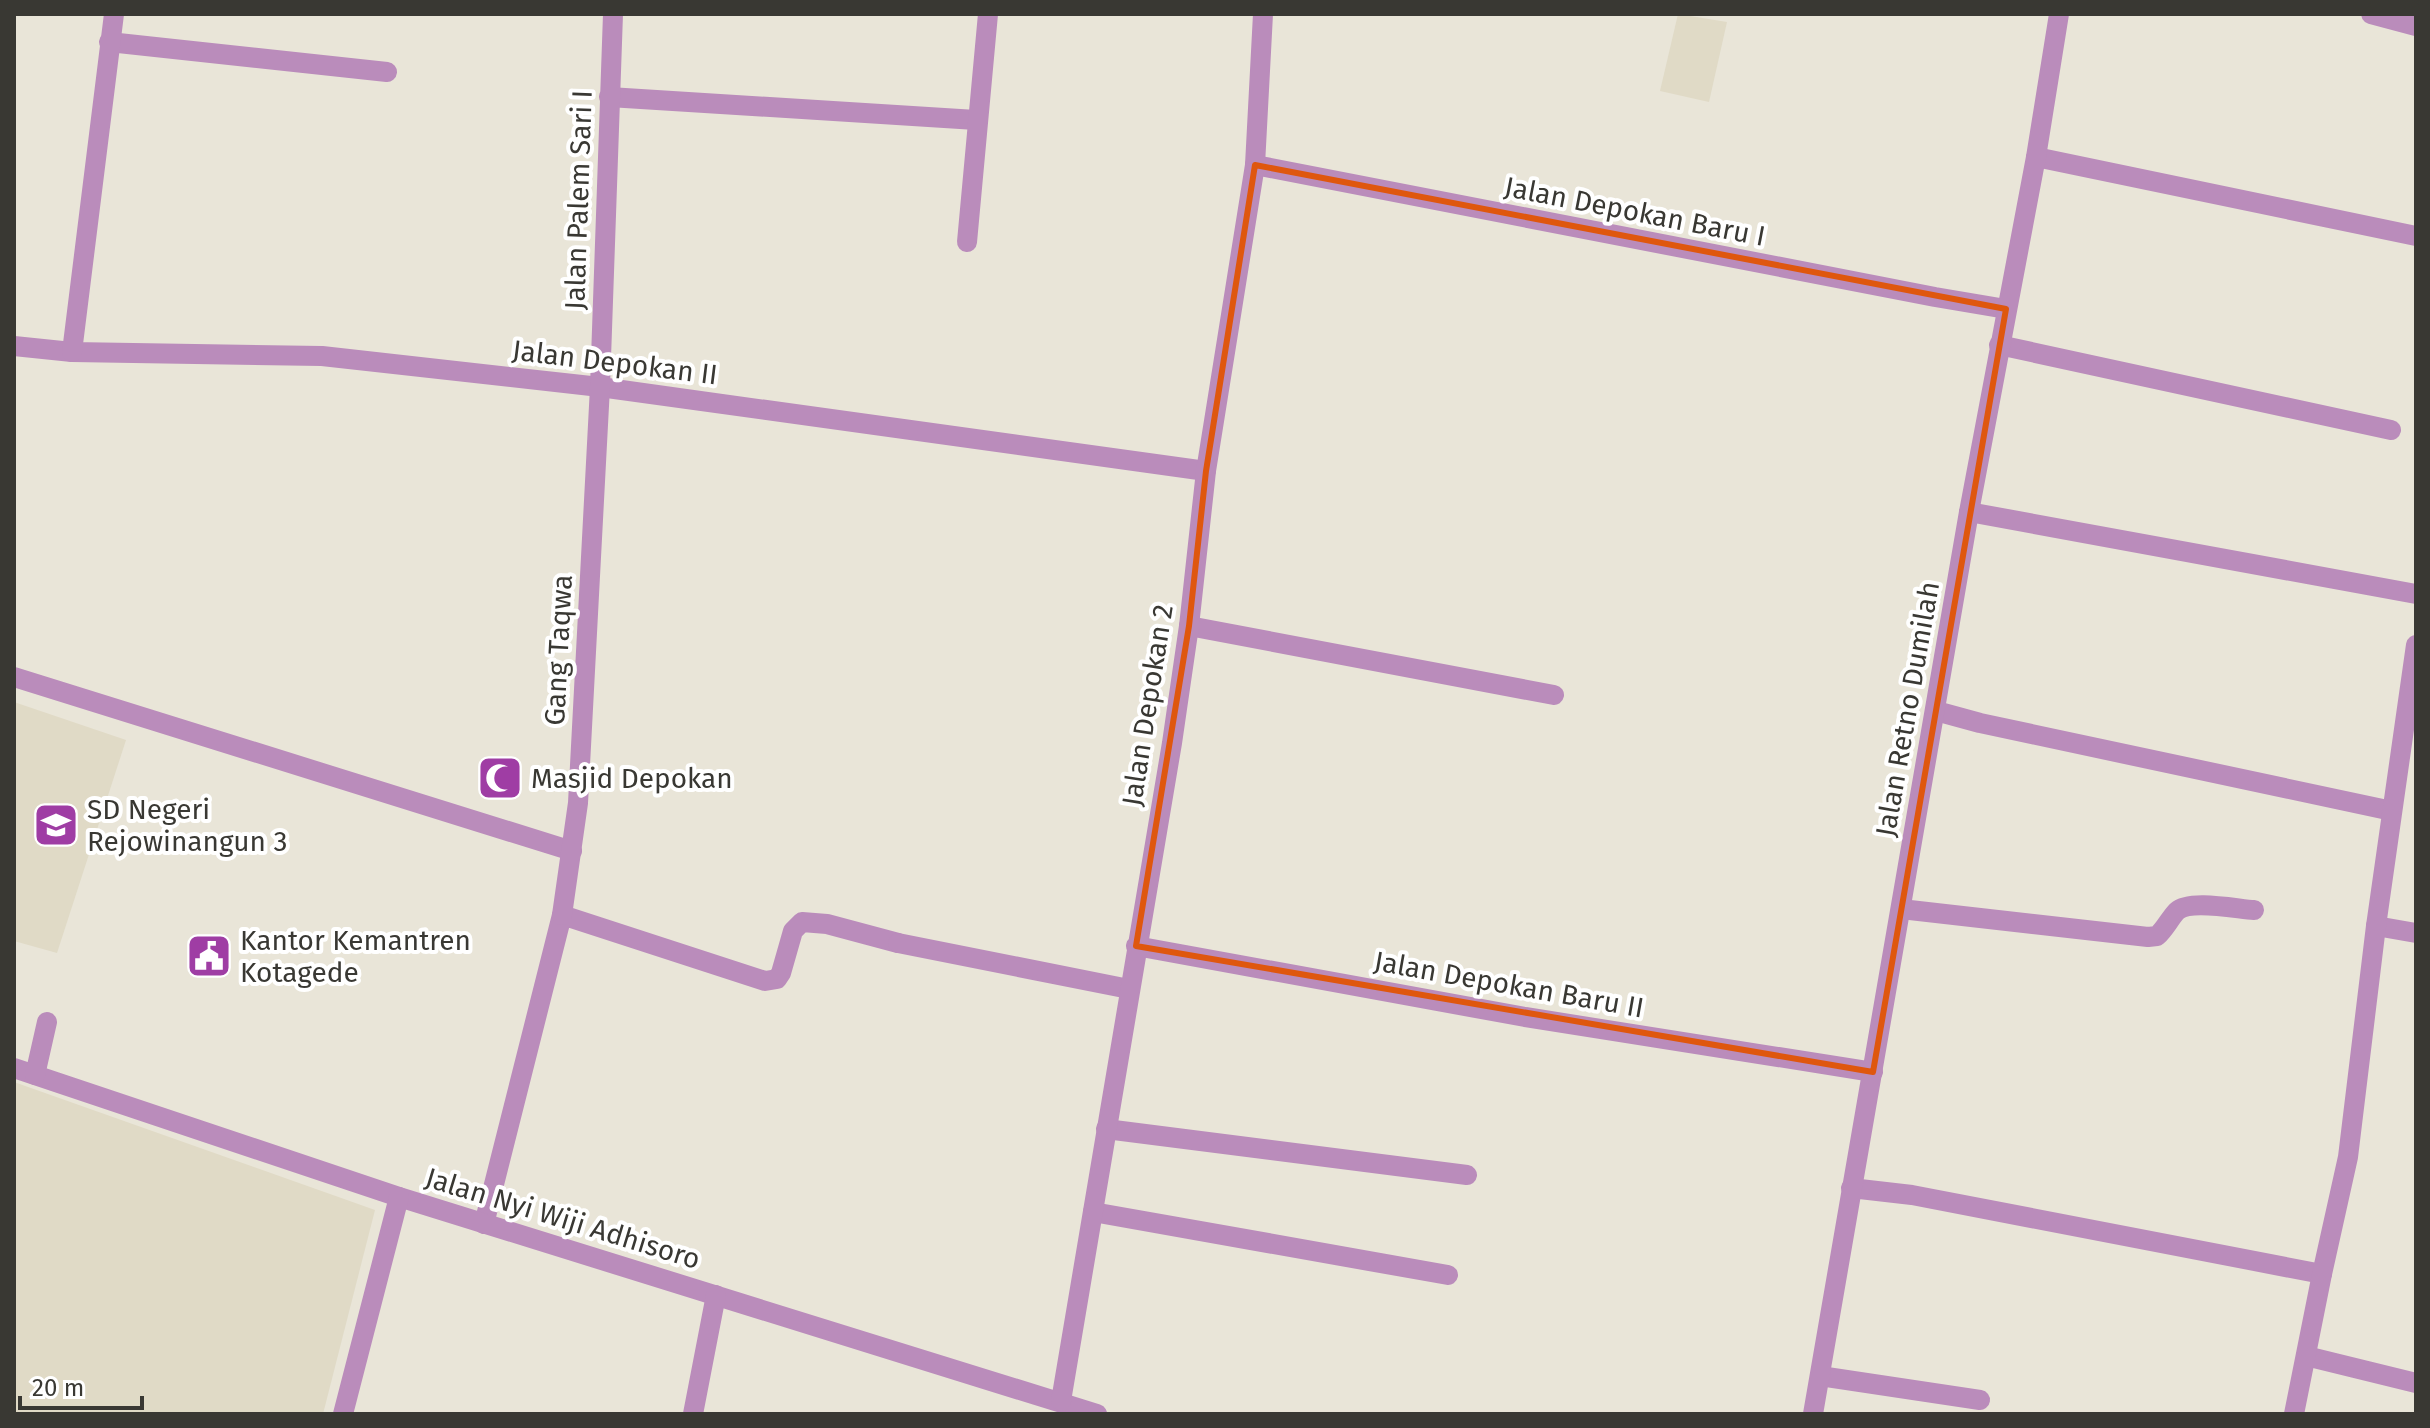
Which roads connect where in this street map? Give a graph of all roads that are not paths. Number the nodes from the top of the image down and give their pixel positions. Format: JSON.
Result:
{"nodes":[{"id":1,"x":114,"y":14,"type":"edge"},
{"id":2,"x":613,"y":14,"type":"edge"},
{"id":3,"x":988,"y":14,"type":"edge"},
{"id":4,"x":1263,"y":14,"type":"edge"},
{"id":5,"x":2059,"y":14,"type":"edge"},
{"id":6,"x":2371,"y":14,"type":"edge"},
{"id":7,"x":2416,"y":26,"type":"edge"},
{"id":8,"x":109,"y":42,"type":"junction"},
{"id":9,"x":387,"y":72,"type":"dead end"},
{"id":10,"x":609,"y":97,"type":"junction"},
{"id":11,"x":976,"y":120,"type":"junction"},
{"id":12,"x":2036,"y":157,"type":"junction"},
{"id":13,"x":1255,"y":165,"type":"junction"},
{"id":14,"x":2416,"y":236,"type":"edge"},
{"id":15,"x":967,"y":242,"type":"dead end"},
{"id":16,"x":2006,"y":309,"type":"junction"},
{"id":17,"x":1999,"y":345,"type":"junction"},
{"id":18,"x":14,"y":346,"type":"edge"},
{"id":19,"x":72,"y":352,"type":"junction"},
{"id":20,"x":600,"y":387,"type":"junction"},
{"id":21,"x":2391,"y":430,"type":"dead end"},
{"id":22,"x":1206,"y":471,"type":"junction"},
{"id":23,"x":1969,"y":512,"type":"junction"},
{"id":24,"x":2416,"y":594,"type":"edge"},
{"id":25,"x":1189,"y":626,"type":"junction"},
{"id":26,"x":2416,"y":645,"type":"edge"},
{"id":27,"x":14,"y":677,"type":"edge"},
{"id":28,"x":1554,"y":695,"type":"dead end"},
{"id":29,"x":1936,"y":711,"type":"junction"},
{"id":30,"x":2392,"y":811,"type":"junction"},
{"id":31,"x":572,"y":851,"type":"junction"},
{"id":32,"x":1901,"y":909,"type":"junction"},
{"id":33,"x":2254,"y":910,"type":"dead end"},
{"id":34,"x":562,"y":915,"type":"junction"},
{"id":35,"x":2376,"y":926,"type":"junction"},
{"id":36,"x":2416,"y":933,"type":"edge"},
{"id":37,"x":1136,"y":946,"type":"junction"},
{"id":38,"x":1129,"y":989,"type":"junction"},
{"id":39,"x":47,"y":1022,"type":"dead end"},
{"id":40,"x":14,"y":1068,"type":"edge"},
{"id":41,"x":1873,"y":1072,"type":"junction"},
{"id":42,"x":35,"y":1075,"type":"junction"},
{"id":43,"x":1106,"y":1129,"type":"junction"},
{"id":44,"x":1467,"y":1175,"type":"dead end"},
{"id":45,"x":1851,"y":1188,"type":"junction"},
{"id":46,"x":399,"y":1197,"type":"junction"},
{"id":47,"x":1093,"y":1212,"type":"junction"},
{"id":48,"x":484,"y":1224,"type":"junction"},
{"id":49,"x":2322,"y":1274,"type":"junction"},
{"id":50,"x":1448,"y":1275,"type":"dead end"},
{"id":51,"x":716,"y":1295,"type":"junction"},
{"id":52,"x":2306,"y":1356,"type":"junction"},
{"id":53,"x":1820,"y":1376,"type":"junction"},
{"id":54,"x":2416,"y":1383,"type":"edge"},
{"id":55,"x":1980,"y":1400,"type":"dead end"},
{"id":56,"x":1068,"y":1407,"type":"edge"},
{"id":57,"x":343,"y":1414,"type":"edge"},
{"id":58,"x":693,"y":1414,"type":"edge"},
{"id":59,"x":1097,"y":1414,"type":"edge"},
{"id":60,"x":1813,"y":1414,"type":"edge"},
{"id":61,"x":2294,"y":1414,"type":"edge"}],
"edges":[{"from":1,"to":8,"type":"street"},
{"from":2,"to":10,"type":"street","name":"Jalan Palem Sari I"},
{"from":3,"to":11,"type":"street"},
{"from":4,"to":13,"type":"street","name":"Jalan Depokan 2"},
{"from":5,"to":12,"type":"street","name":"Jalan Retno Dumilah"},
{"from":6,"to":7,"type":"street"},
{"from":8,"to":9,"type":"street"},
{"from":8,"to":19,"type":"street"},
{"from":10,"to":11,"type":"street"},
{"from":10,"to":20,"type":"street","name":"Jalan Palem Sari I"},
{"from":11,"to":15,"type":"street"},
{"from":12,"to":14,"type":"street"},
{"from":12,"to":16,"type":"street","name":"Jalan Retno Dumilah"},
{"from":13,"to":16,"type":"street","name":"Jalan Depokan Baru I"},
{"from":13,"to":22,"type":"street","name":"Jalan Depokan 2"},
{"from":16,"to":17,"type":"street","name":"Jalan Retno Dumilah"},
{"from":17,"to":21,"type":"street"},
{"from":17,"to":23,"type":"street","name":"Jalan Retno Dumilah"},
{"from":18,"to":19,"type":"street","name":"Jalan Depokan II"},
{"from":19,"to":20,"type":"street","name":"Jalan Depokan II"},
{"from":20,"to":22,"type":"street","name":"Jalan Depokan II"},
{"from":20,"to":31,"type":"street","name":"Gang Taqwa"},
{"from":22,"to":25,"type":"street","name":"Jalan Depokan 2"},
{"from":23,"to":24,"type":"street"},
{"from":23,"to":29,"type":"street","name":"Jalan Retno Dumilah"},
{"from":25,"to":28,"type":"street"},
{"from":25,"to":37,"type":"street","name":"Jalan Depokan 2"},
{"from":26,"to":30,"type":"street"},
{"from":27,"to":31,"type":"street"},
{"from":29,"to":30,"type":"street"},
{"from":29,"to":32,"type":"street","name":"Jalan Retno Dumilah"},
{"from":30,"to":35,"type":"street"},
{"from":31,"to":34,"type":"street","name":"Gang Taqwa"},
{"from":32,"to":33,"type":"street"},
{"from":32,"to":41,"type":"street","name":"Jalan Retno Dumilah"},
{"from":34,"to":38,"type":"street"},
{"from":34,"to":48,"type":"street","name":"Gang Taqwa"},
{"from":35,"to":36,"type":"street"},
{"from":35,"to":49,"type":"street"},
{"from":37,"to":38,"type":"street","name":"Jalan Depokan 2"},
{"from":37,"to":41,"type":"street","name":"Jalan Depokan Baru II"},
{"from":38,"to":43,"type":"street","name":"Jalan Depokan 2"},
{"from":39,"to":42,"type":"street"},
{"from":40,"to":42,"type":"street","name":"Jalan Nyi Wiji Adhisoro"},
{"from":41,"to":45,"type":"street","name":"Jalan Retno Dumilah"},
{"from":42,"to":46,"type":"street","name":"Jalan Nyi Wiji Adhisoro"},
{"from":43,"to":44,"type":"street"},
{"from":43,"to":47,"type":"street","name":"Jalan Depokan 2"},
{"from":45,"to":49,"type":"street"},
{"from":45,"to":53,"type":"street","name":"Jalan Retno Dumilah"},
{"from":46,"to":48,"type":"street","name":"Jalan Nyi Wiji Adhisoro"},
{"from":46,"to":57,"type":"street"},
{"from":47,"to":50,"type":"street"},
{"from":47,"to":56,"type":"street","name":"Jalan Depokan 2"},
{"from":48,"to":51,"type":"street","name":"Jalan Nyi Wiji Adhisoro"},
{"from":49,"to":52,"type":"street"},
{"from":51,"to":56,"type":"street","name":"Jalan Nyi Wiji Adhisoro"},
{"from":51,"to":58,"type":"street"},
{"from":52,"to":54,"type":"street"},
{"from":52,"to":61,"type":"street"},
{"from":53,"to":55,"type":"street"},
{"from":53,"to":60,"type":"street","name":"Jalan Retno Dumilah"},
{"from":56,"to":59,"type":"street","name":"Jalan Nyi Wiji Adhisoro"}]}
